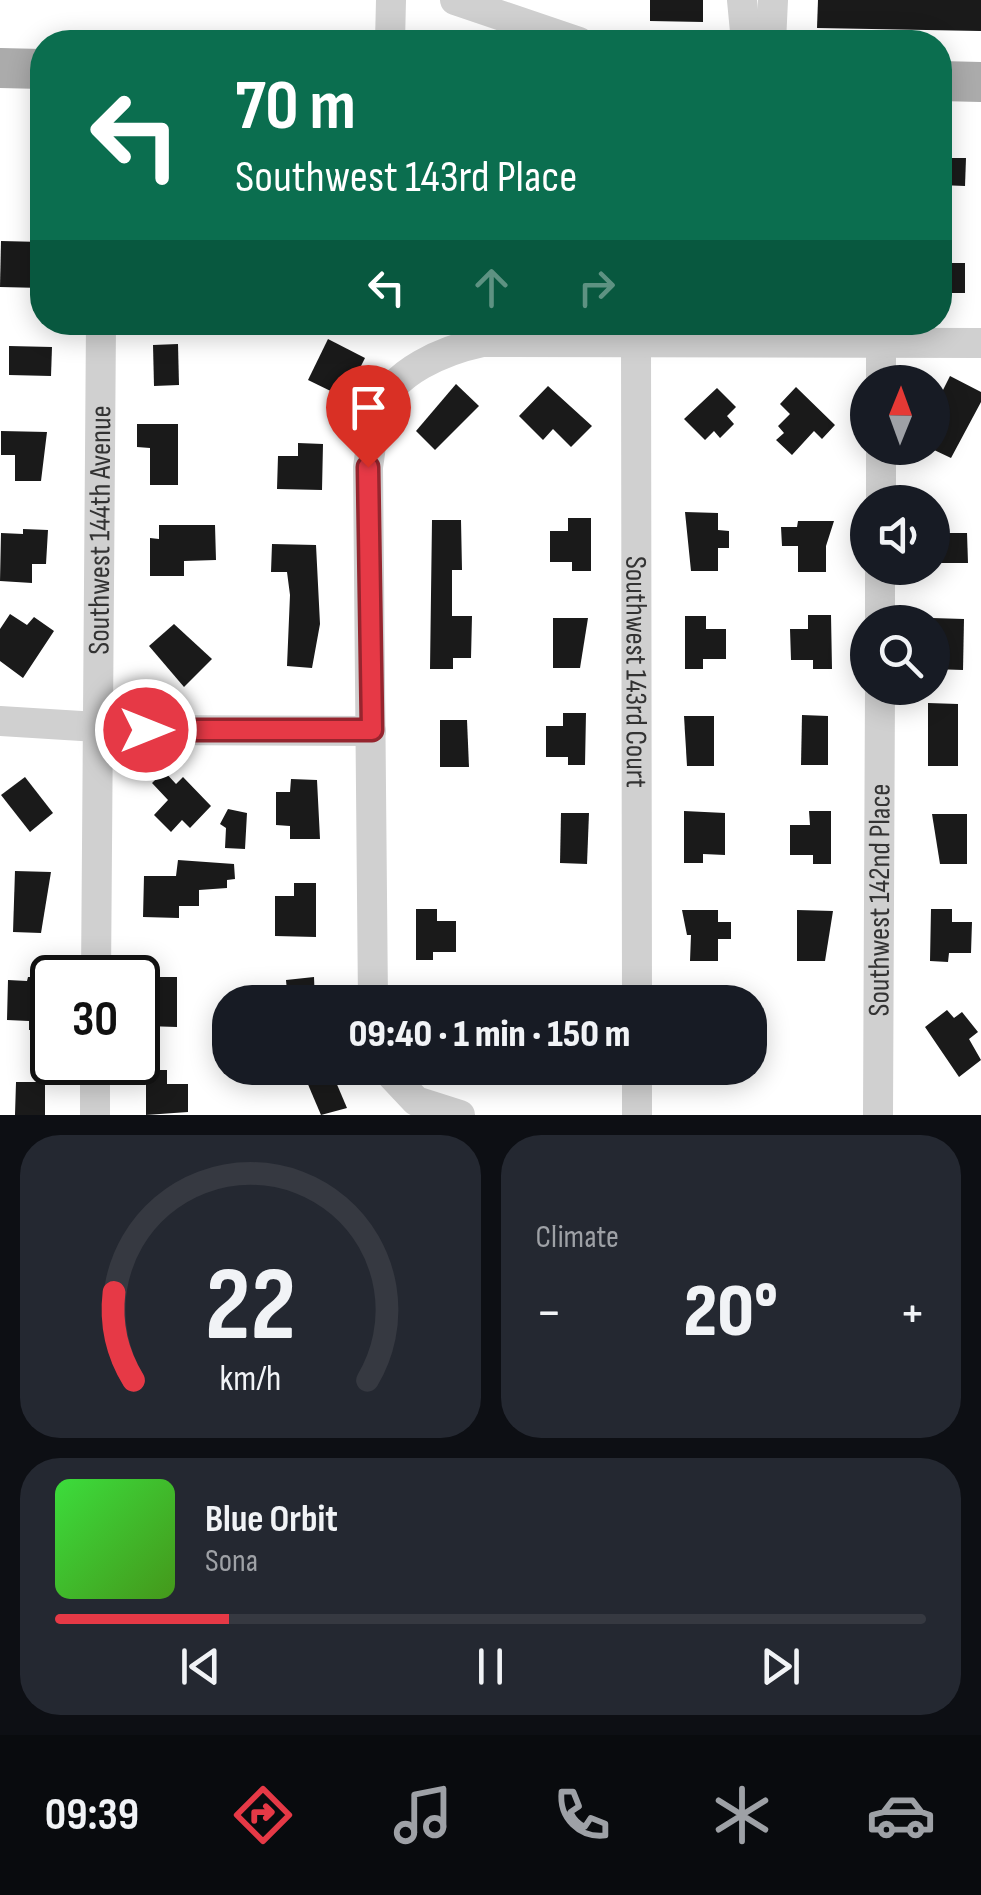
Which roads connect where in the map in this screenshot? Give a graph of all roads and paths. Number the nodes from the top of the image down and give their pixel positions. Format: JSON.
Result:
{"nodes":[{"id":1,"x":391,"y":0,"type":"edge"},
{"id":2,"x":456,"y":0,"type":"edge"},
{"id":3,"x":742,"y":0,"type":"edge"},
{"id":4,"x":773,"y":0,"type":"edge"},
{"id":5,"x":390,"y":30,"type":"edge"},
{"id":6,"x":544,"y":30,"type":"edge"},
{"id":7,"x":745,"y":30,"type":"edge"},
{"id":8,"x":771,"y":30,"type":"edge"},
{"id":9,"x":0,"y":68,"type":"edge"},
{"id":10,"x":30,"y":69,"type":"edge"},
{"id":11,"x":952,"y":81,"type":"edge"},
{"id":12,"x":981,"y":82,"type":"edge"},
{"id":13,"x":101,"y":335,"type":"edge"},
{"id":14,"x":724,"y":335,"type":"edge"},
{"id":15,"x":795,"y":335,"type":"edge"},
{"id":16,"x":636,"y":342,"type":"junction"},
{"id":17,"x":882,"y":343,"type":"junction"},
{"id":18,"x":981,"y":343,"type":"edge"},
{"id":19,"x":881,"y":365,"type":"edge"},
{"id":20,"x":880,"y":705,"type":"edge"},
{"id":21,"x":0,"y":721,"type":"edge"},
{"id":22,"x":98,"y":726,"type":"junction"},
{"id":23,"x":372,"y":730,"type":"junction"},
{"id":24,"x":96,"y":955,"type":"edge"},
{"id":25,"x":373,"y":985,"type":"edge"},
{"id":26,"x":637,"y":985,"type":"edge"},
{"id":27,"x":96,"y":1085,"type":"edge"},
{"id":28,"x":401,"y":1085,"type":"edge"},
{"id":29,"x":637,"y":1085,"type":"edge"},
{"id":30,"x":95,"y":1115,"type":"edge"},
{"id":31,"x":460,"y":1115,"type":"edge"},
{"id":32,"x":637,"y":1115,"type":"edge"},
{"id":33,"x":878,"y":1115,"type":"edge"}],
"edges":[{"from":1,"to":5,"type":"street"},
{"from":2,"to":6,"type":"street"},
{"from":3,"to":7,"type":"street"},
{"from":4,"to":8,"type":"street"},
{"from":9,"to":10,"type":"main road"},
{"from":11,"to":12,"type":"main road"},
{"from":13,"to":22,"type":"street","name":"Southwest 144th Avenue"},
{"from":14,"to":16,"type":"street"},
{"from":15,"to":17,"type":"street"},
{"from":16,"to":23,"type":"street"},
{"from":16,"to":26,"type":"street","name":"Southwest 143rd Court"},
{"from":17,"to":18,"type":"street"},
{"from":17,"to":19,"type":"street"},
{"from":20,"to":33,"type":"street","name":"Southwest 142nd Place"},
{"from":21,"to":22,"type":"street"},
{"from":22,"to":23,"type":"street"},
{"from":22,"to":24,"type":"street","name":"Southwest 144th Avenue"},
{"from":23,"to":25,"type":"street"},
{"from":27,"to":30,"type":"street"},
{"from":28,"to":31,"type":"street"},
{"from":29,"to":32,"type":"street"}]}
